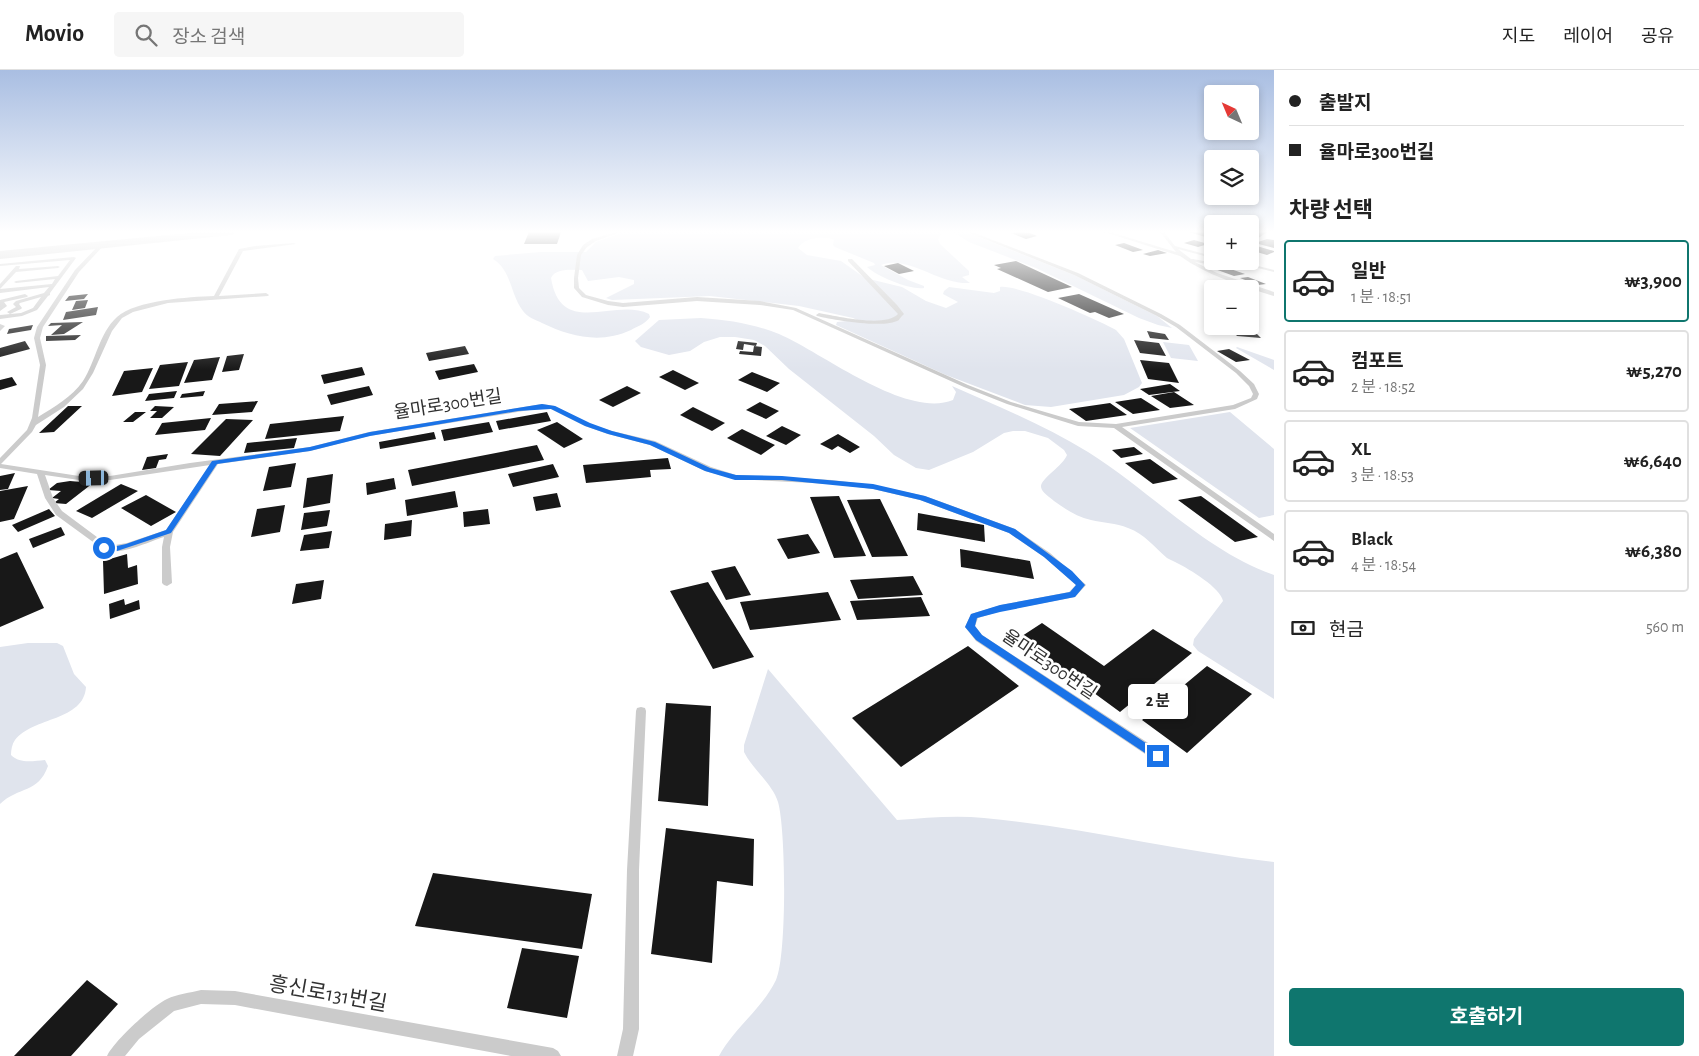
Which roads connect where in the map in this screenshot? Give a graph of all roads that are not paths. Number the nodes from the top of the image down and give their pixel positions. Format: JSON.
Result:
{"nodes":[{"id":1,"x":23,"y":278,"type":"edge"},
{"id":2,"x":51,"y":278,"type":"edge"},
{"id":3,"x":59,"y":278,"type":"edge"},
{"id":4,"x":72,"y":278,"type":"edge"},
{"id":5,"x":226,"y":278,"type":"edge"},
{"id":6,"x":576,"y":278,"type":"edge"},
{"id":7,"x":868,"y":278,"type":"edge"},
{"id":8,"x":1084,"y":278,"type":"edge"},
{"id":9,"x":1230,"y":278,"type":"edge"},
{"id":10,"x":6,"y":280,"type":"joint"},
{"id":11,"x":16,"y":282,"type":"dead end"},
{"id":12,"x":54,"y":285,"type":"junction"},
{"id":13,"x":0,"y":287,"type":"edge"},
{"id":14,"x":0,"y":291,"type":"edge"},
{"id":15,"x":48,"y":294,"type":"junction"},
{"id":16,"x":1274,"y":294,"type":"edge"},
{"id":17,"x":266,"y":295,"type":"dead end"},
{"id":18,"x":216,"y":298,"type":"junction"},
{"id":19,"x":0,"y":308,"type":"edge"},
{"id":20,"x":809,"y":314,"type":"junction"},
{"id":21,"x":0,"y":316,"type":"edge"},
{"id":22,"x":32,"y":424,"type":"junction"},
{"id":23,"x":1116,"y":426,"type":"junction"},
{"id":24,"x":0,"y":462,"type":"edge"},
{"id":25,"x":215,"y":462,"type":"junction"},
{"id":26,"x":0,"y":466,"type":"edge"},
{"id":27,"x":41,"y":473,"type":"junction"},
{"id":28,"x":169,"y":532,"type":"junction"},
{"id":29,"x":1274,"y":538,"type":"edge"},
{"id":30,"x":167,"y":583,"type":"dead end"},
{"id":31,"x":641,"y":711,"type":"dead end"},
{"id":32,"x":1158,"y":756,"type":"dead end"},
{"id":33,"x":115,"y":1056,"type":"edge"},
{"id":34,"x":553,"y":1056,"type":"edge"},
{"id":35,"x":625,"y":1056,"type":"edge"}],
"edges":[{"from":1,"to":10,"type":"lane"},
{"from":2,"to":11,"type":"lane"},
{"from":3,"to":12,"type":"lane"},
{"from":4,"to":22,"type":"lane"},
{"from":5,"to":18,"type":"lane"},
{"from":6,"to":20,"type":"lane"},
{"from":7,"to":20,"type":"lane"},
{"from":8,"to":23,"type":"lane"},
{"from":9,"to":16,"type":"lane"},
{"from":10,"to":13,"type":"lane"},
{"from":12,"to":14,"type":"lane"},
{"from":12,"to":15,"type":"lane"},
{"from":15,"to":19,"type":"lane"},
{"from":15,"to":21,"type":"lane"},
{"from":15,"to":21,"type":"lane"},
{"from":17,"to":18,"type":"lane"},
{"from":18,"to":22,"type":"lane"},
{"from":20,"to":23,"type":"lane"},
{"from":22,"to":24,"type":"lane"},
{"from":23,"to":29,"type":"lane"},
{"from":25,"to":27,"type":"lane","name":"율마로300번길"},
{"from":25,"to":28,"type":"lane"},
{"from":25,"to":32,"type":"lane","name":"율마로300번길"},
{"from":26,"to":27,"type":"lane","name":"율마로300번길"},
{"from":27,"to":28,"type":"lane"},
{"from":28,"to":30,"type":"lane"},
{"from":31,"to":35,"type":"lane"},
{"from":33,"to":34,"type":"lane","name":"흥신로131번길"}]}
